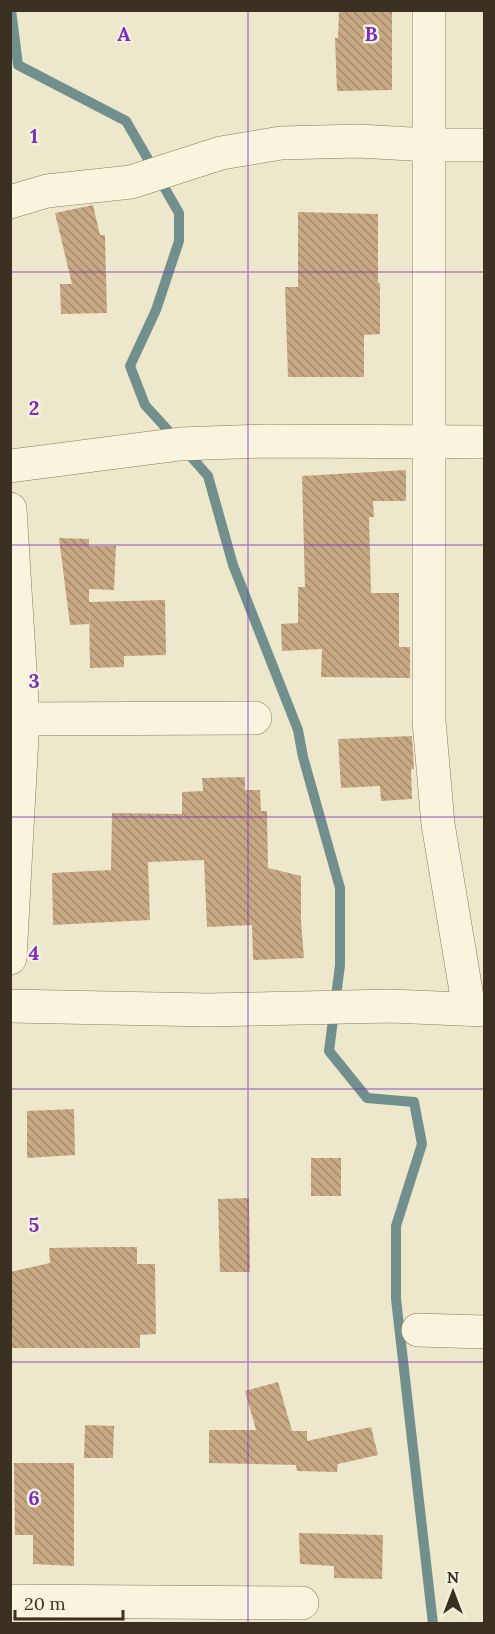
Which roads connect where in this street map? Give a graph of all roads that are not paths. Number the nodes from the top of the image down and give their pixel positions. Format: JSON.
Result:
{"nodes":[{"id":1,"x":429,"y":10,"type":"edge"},
{"id":2,"x":429,"y":145,"type":"junction"},
{"id":3,"x":484,"y":145,"type":"edge"},
{"id":4,"x":10,"y":202,"type":"edge"},
{"id":5,"x":429,"y":442,"type":"junction"},
{"id":6,"x":484,"y":442,"type":"edge"},
{"id":7,"x":10,"y":466,"type":"edge"},
{"id":8,"x":10,"y":509,"type":"edge"},
{"id":9,"x":255,"y":718,"type":"dead end"},
{"id":10,"x":17,"y":719,"type":"edge"},
{"id":11,"x":10,"y":958,"type":"edge"},
{"id":12,"x":10,"y":1006,"type":"edge"},
{"id":13,"x":477,"y":1009,"type":"edge"},
{"id":14,"x":418,"y":1330,"type":"dead end"},
{"id":15,"x":484,"y":1332,"type":"edge"},
{"id":16,"x":10,"y":1601,"type":"edge"},
{"id":17,"x":302,"y":1603,"type":"dead end"},
{"id":18,"x":119,"y":1613,"type":"edge"}],
"edges":[{"from":1,"to":2,"type":"street"},
{"from":2,"to":3,"type":"street"},
{"from":2,"to":4,"type":"street"},
{"from":2,"to":5,"type":"street"},
{"from":5,"to":6,"type":"street"},
{"from":5,"to":7,"type":"street"},
{"from":5,"to":13,"type":"street"},
{"from":8,"to":10,"type":"street"},
{"from":9,"to":10,"type":"street"},
{"from":10,"to":11,"type":"street"},
{"from":12,"to":13,"type":"street"},
{"from":14,"to":15,"type":"street"},
{"from":16,"to":18,"type":"street"},
{"from":17,"to":18,"type":"street"}]}
